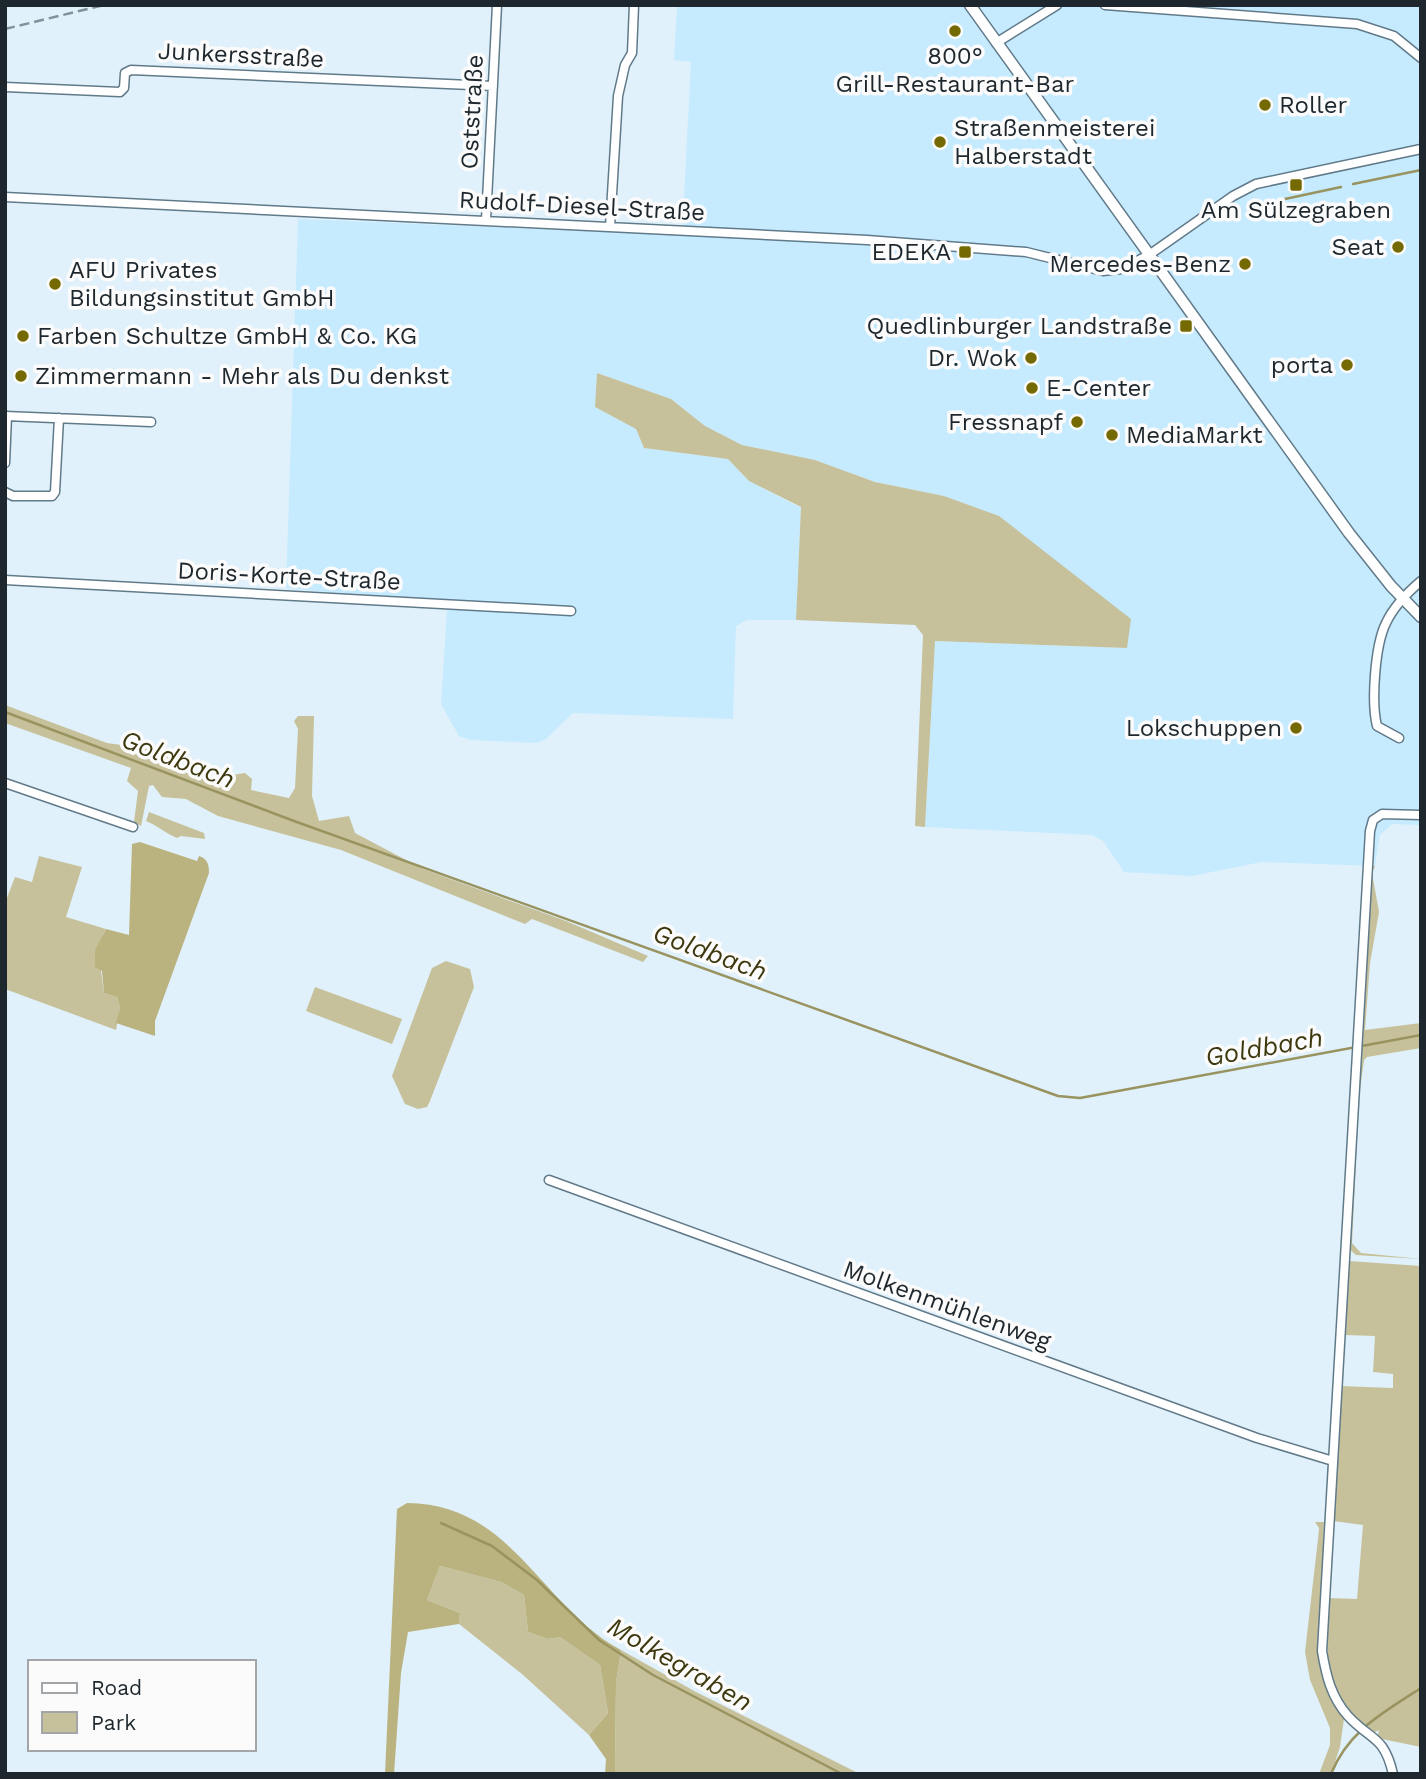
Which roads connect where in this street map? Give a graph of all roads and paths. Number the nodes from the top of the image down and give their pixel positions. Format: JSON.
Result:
{"nodes":[{"id":1,"x":497,"y":5,"type":"edge"},
{"id":2,"x":634,"y":5,"type":"edge"},
{"id":3,"x":970,"y":5,"type":"edge"},
{"id":4,"x":1057,"y":5,"type":"edge"},
{"id":5,"x":1105,"y":5,"type":"edge"},
{"id":6,"x":1200,"y":9,"type":"edge"},
{"id":7,"x":996,"y":43,"type":"junction"},
{"id":8,"x":1421,"y":58,"type":"edge"},
{"id":9,"x":493,"y":86,"type":"junction"},
{"id":10,"x":5,"y":88,"type":"edge"},
{"id":11,"x":1421,"y":149,"type":"edge"},
{"id":12,"x":5,"y":197,"type":"edge"},
{"id":13,"x":486,"y":220,"type":"junction"},
{"id":14,"x":610,"y":227,"type":"junction"},
{"id":15,"x":1149,"y":255,"type":"junction"},
{"id":16,"x":6,"y":416,"type":"edge"},
{"id":17,"x":59,"y":418,"type":"junction"},
{"id":18,"x":151,"y":422,"type":"dead end"},
{"id":19,"x":5,"y":463,"type":"edge"},
{"id":20,"x":5,"y":492,"type":"edge"},
{"id":21,"x":5,"y":580,"type":"edge"},
{"id":22,"x":1421,"y":581,"type":"edge"},
{"id":23,"x":1403,"y":600,"type":"junction"},
{"id":24,"x":571,"y":611,"type":"dead end"},
{"id":25,"x":1421,"y":617,"type":"edge"},
{"id":26,"x":1399,"y":738,"type":"dead end"},
{"id":27,"x":5,"y":783,"type":"edge"},
{"id":28,"x":1421,"y":815,"type":"edge"},
{"id":29,"x":133,"y":827,"type":"dead end"},
{"id":30,"x":549,"y":1180,"type":"dead end"},
{"id":31,"x":1333,"y":1461,"type":"junction"},
{"id":32,"x":1393,"y":1774,"type":"edge"}],
"edges":[{"from":1,"to":9,"type":"street","name":"Oststraße"},
{"from":2,"to":14,"type":"street"},
{"from":3,"to":7,"type":"main road"},
{"from":4,"to":7,"type":"street"},
{"from":5,"to":6,"type":"street"},
{"from":6,"to":8,"type":"street"},
{"from":7,"to":15,"type":"main road"},
{"from":9,"to":10,"type":"street","name":"Junkersstraße"},
{"from":9,"to":13,"type":"street","name":"Oststraße"},
{"from":11,"to":15,"type":"street"},
{"from":12,"to":13,"type":"street","name":"Rudolf-Diesel-Straße"},
{"from":13,"to":14,"type":"street","name":"Rudolf-Diesel-Straße"},
{"from":14,"to":15,"type":"street","name":"Rudolf-Diesel-Straße"},
{"from":15,"to":23,"type":"main road"},
{"from":16,"to":17,"type":"street"},
{"from":16,"to":19,"type":"street"},
{"from":17,"to":18,"type":"street"},
{"from":17,"to":20,"type":"street"},
{"from":21,"to":24,"type":"street","name":"Doris-Korte-Straße"},
{"from":22,"to":23,"type":"street"},
{"from":23,"to":25,"type":"main road"},
{"from":23,"to":26,"type":"street"},
{"from":27,"to":29,"type":"street"},
{"from":28,"to":31,"type":"street"},
{"from":30,"to":31,"type":"street","name":"Molkenmühlenweg"},
{"from":31,"to":32,"type":"street"}]}
